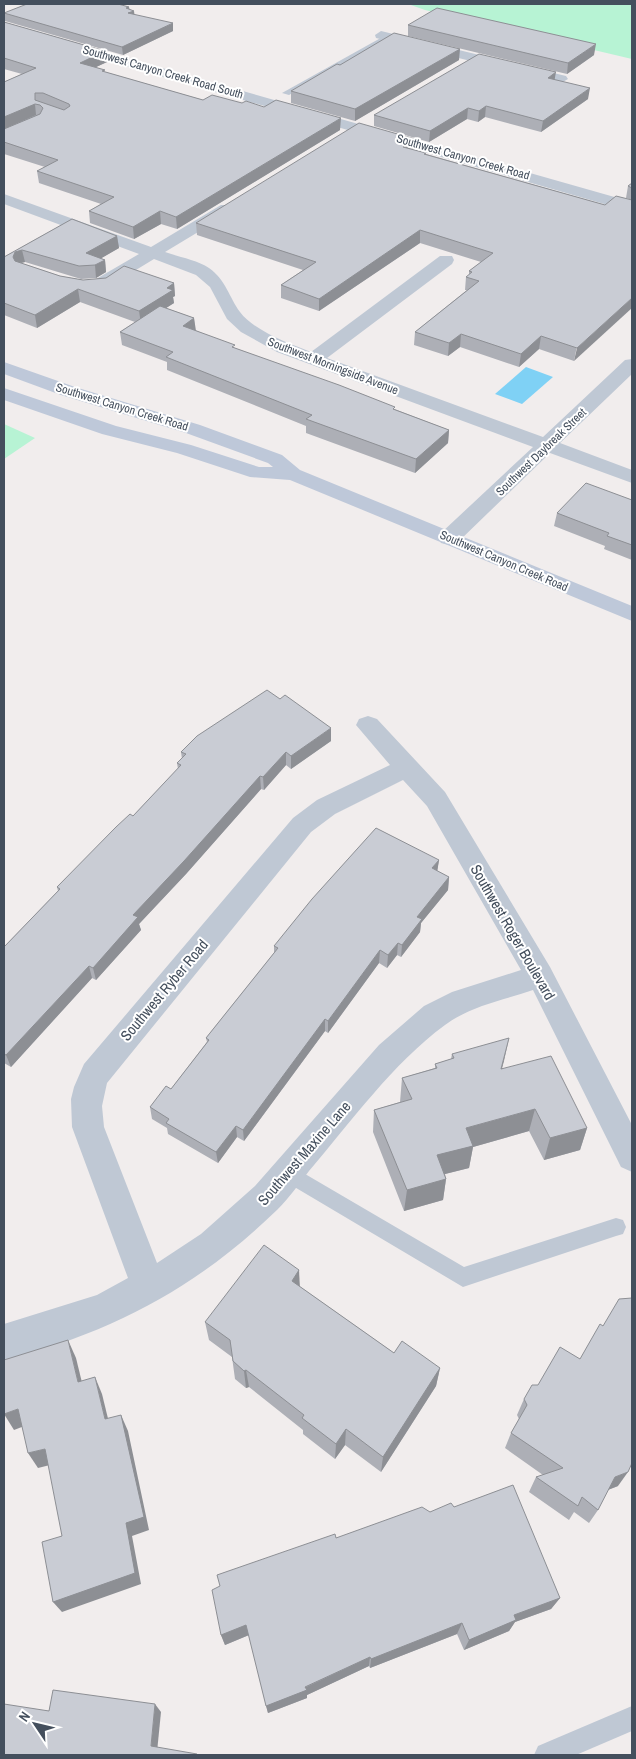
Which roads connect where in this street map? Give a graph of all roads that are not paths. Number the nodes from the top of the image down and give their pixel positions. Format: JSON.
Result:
{"nodes":[{"id":1,"x":4,"y":26,"type":"edge"},
{"id":2,"x":385,"y":36,"type":"joint"},
{"id":3,"x":476,"y":58,"type":"junction"},
{"id":4,"x":459,"y":68,"type":"edge"},
{"id":5,"x":561,"y":79,"type":"edge"},
{"id":6,"x":286,"y":93,"type":"dead end"},
{"id":7,"x":264,"y":101,"type":"joint"},
{"id":8,"x":376,"y":118,"type":"edge"},
{"id":9,"x":359,"y":128,"type":"junction"},
{"id":10,"x":337,"y":140,"type":"edge"},
{"id":11,"x":4,"y":199,"type":"edge"},
{"id":12,"x":238,"y":201,"type":"edge"},
{"id":13,"x":632,"y":207,"type":"edge"},
{"id":14,"x":154,"y":253,"type":"junction"},
{"id":15,"x":446,"y":260,"type":"dead end"},
{"id":16,"x":80,"y":286,"type":"edge"},
{"id":17,"x":312,"y":360,"type":"junction"},
{"id":18,"x":632,"y":364,"type":"edge"},
{"id":19,"x":4,"y":368,"type":"edge"},
{"id":20,"x":4,"y":394,"type":"edge"},
{"id":21,"x":548,"y":446,"type":"junction"},
{"id":22,"x":293,"y":474,"type":"junction"},
{"id":23,"x":632,"y":477,"type":"edge"},
{"id":24,"x":449,"y":538,"type":"junction"},
{"id":25,"x":632,"y":614,"type":"edge"},
{"id":26,"x":368,"y":726,"type":"dead end"},
{"id":27,"x":407,"y":767,"type":"junction"},
{"id":28,"x":540,"y":976,"type":"junction"},
{"id":29,"x":632,"y":1157,"type":"edge"},
{"id":30,"x":288,"y":1173,"type":"junction"},
{"id":31,"x":616,"y":1227,"type":"dead end"},
{"id":32,"x":149,"y":1287,"type":"junction"},
{"id":33,"x":4,"y":1342,"type":"edge"},
{"id":34,"x":632,"y":1718,"type":"edge"},
{"id":35,"x":547,"y":1755,"type":"edge"}],
"edges":[{"from":1,"to":7,"type":"street","name":"Southwest Canyon Creek Road South"},
{"from":2,"to":3,"type":"street"},
{"from":2,"to":6,"type":"lane"},
{"from":3,"to":4,"type":"street"},
{"from":3,"to":5,"type":"street"},
{"from":7,"to":9,"type":"street","name":"Southwest Canyon Creek Road"},
{"from":8,"to":9,"type":"street"},
{"from":9,"to":10,"type":"street"},
{"from":9,"to":13,"type":"street","name":"Southwest Canyon Creek Road"},
{"from":11,"to":14,"type":"street","name":"Southwest Morningside Avenue"},
{"from":12,"to":14,"type":"street"},
{"from":14,"to":16,"type":"street"},
{"from":14,"to":17,"type":"street","name":"Southwest Morningside Avenue"},
{"from":15,"to":17,"type":"street"},
{"from":17,"to":21,"type":"street","name":"Southwest Morningside Avenue"},
{"from":18,"to":21,"type":"street","name":"Southwest Daybreak Street"},
{"from":19,"to":22,"type":"main road","name":"Southwest Canyon Creek Road"},
{"from":20,"to":22,"type":"main road","name":"Southwest Canyon Creek Road"},
{"from":21,"to":23,"type":"street","name":"Southwest Morningside Avenue"},
{"from":21,"to":24,"type":"street","name":"Southwest Daybreak Street"},
{"from":22,"to":24,"type":"main road","name":"Southwest Canyon Creek Road"},
{"from":24,"to":25,"type":"main road","name":"Southwest Canyon Creek Road"},
{"from":26,"to":27,"type":"street","name":"Southwest Roger Boulevard"},
{"from":27,"to":28,"type":"street","name":"Southwest Roger Boulevard"},
{"from":27,"to":32,"type":"street","name":"Southwest Ryber Road"},
{"from":28,"to":29,"type":"street","name":"Southwest Roger Boulevard"},
{"from":28,"to":30,"type":"street","name":"Southwest Maxine Lane"},
{"from":30,"to":31,"type":"lane"},
{"from":30,"to":32,"type":"street","name":"Southwest Maxine Lane"},
{"from":32,"to":33,"type":"street","name":"Southwest Maxine Lane"},
{"from":34,"to":35,"type":"lane"}]}
